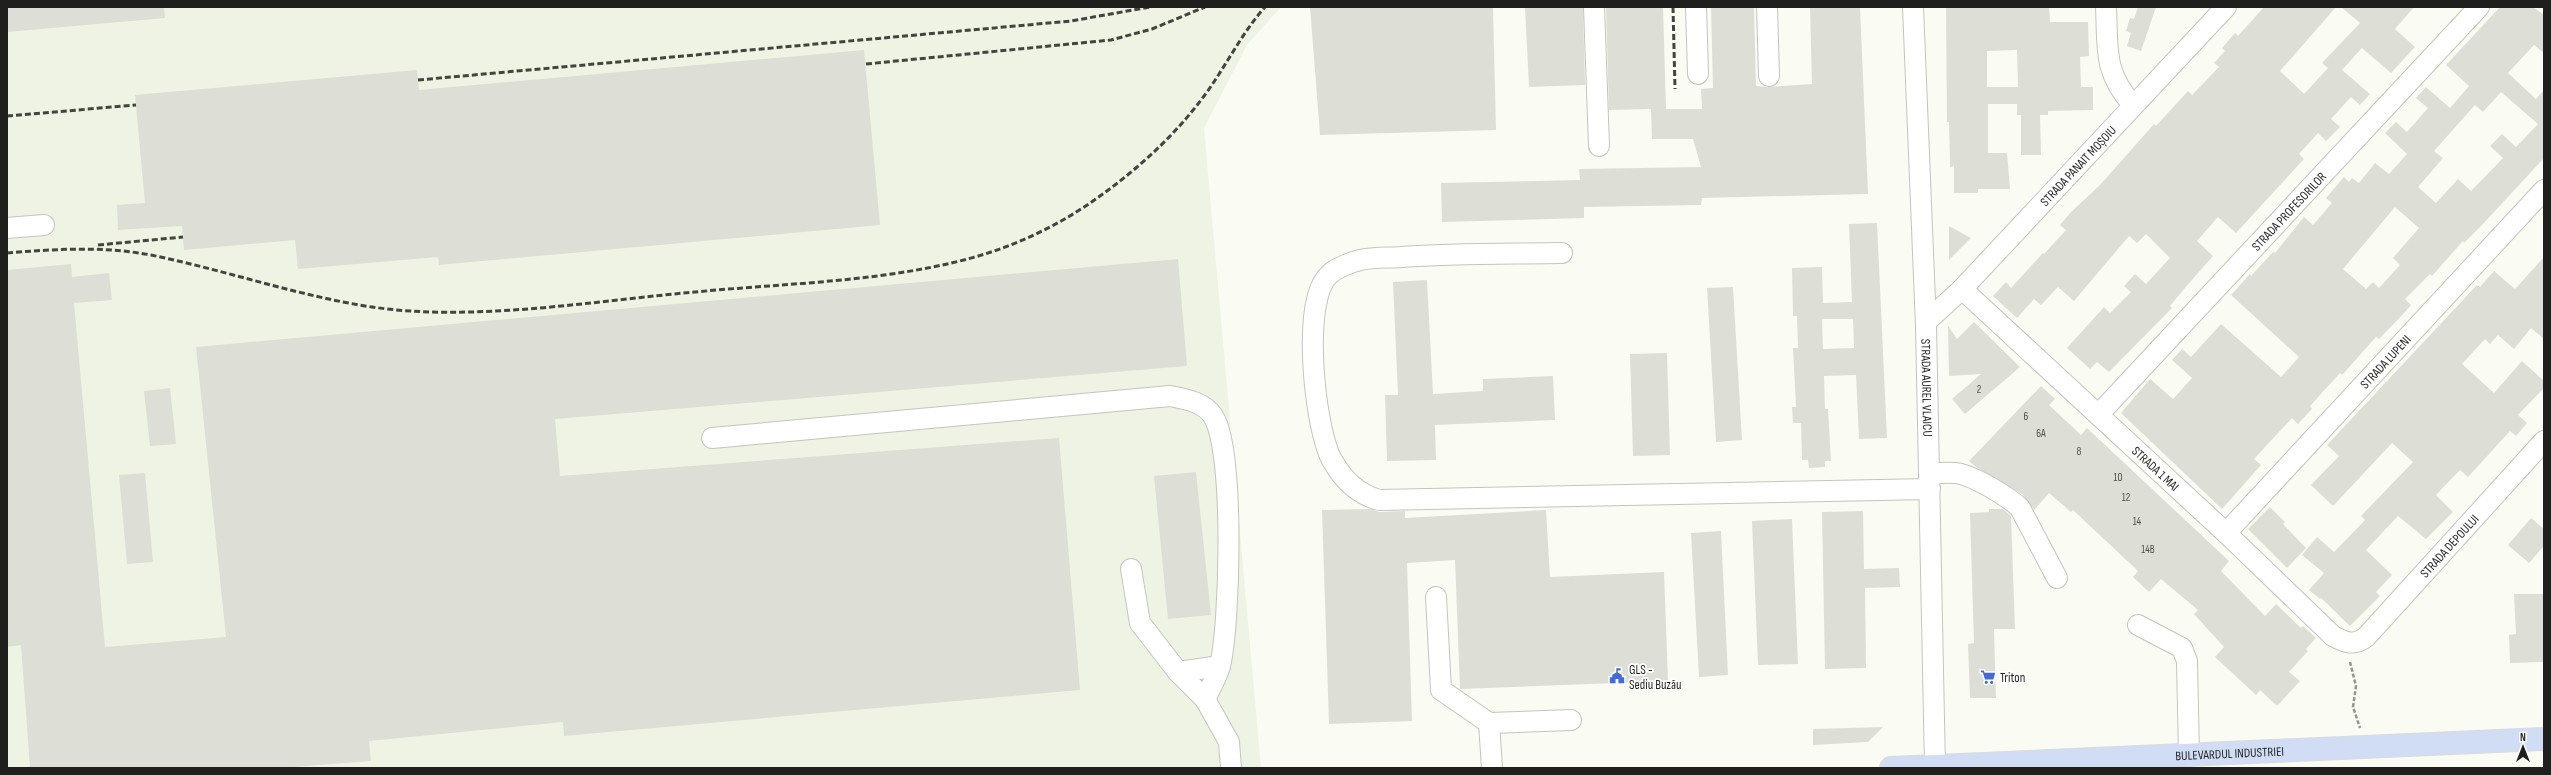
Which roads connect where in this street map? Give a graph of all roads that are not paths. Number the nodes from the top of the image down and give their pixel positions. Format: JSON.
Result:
{"nodes":[{"id":1,"x":1594,"y":7,"type":"edge"},
{"id":2,"x":1696,"y":7,"type":"edge"},
{"id":3,"x":1767,"y":7,"type":"edge"},
{"id":4,"x":1913,"y":7,"type":"edge"},
{"id":5,"x":2106,"y":7,"type":"edge"},
{"id":6,"x":2226,"y":7,"type":"edge"},
{"id":7,"x":2479,"y":7,"type":"edge"},
{"id":8,"x":1698,"y":74,"type":"dead end"},
{"id":9,"x":1769,"y":76,"type":"dead end"},
{"id":10,"x":2133,"y":105,"type":"junction"},
{"id":11,"x":1599,"y":146,"type":"dead end"},
{"id":12,"x":2544,"y":190,"type":"edge"},
{"id":13,"x":44,"y":225,"type":"dead end"},
{"id":14,"x":7,"y":228,"type":"edge"},
{"id":15,"x":1562,"y":253,"type":"dead end"},
{"id":16,"x":1962,"y":289,"type":"junction"},
{"id":17,"x":1926,"y":322,"type":"junction"},
{"id":18,"x":2098,"y":415,"type":"junction"},
{"id":19,"x":712,"y":438,"type":"dead end"},
{"id":20,"x":2544,"y":441,"type":"edge"},
{"id":21,"x":1930,"y":481,"type":"junction"},
{"id":22,"x":2226,"y":532,"type":"junction"},
{"id":23,"x":1132,"y":569,"type":"dead end"},
{"id":24,"x":2057,"y":578,"type":"dead end"},
{"id":25,"x":1436,"y":597,"type":"dead end"},
{"id":26,"x":2138,"y":625,"type":"dead end"},
{"id":27,"x":2351,"y":643,"type":"joint"},
{"id":28,"x":1220,"y":666,"type":"junction"},
{"id":29,"x":1178,"y":672,"type":"junction"},
{"id":30,"x":1205,"y":699,"type":"junction"},
{"id":31,"x":1571,"y":720,"type":"dead end"},
{"id":32,"x":1488,"y":723,"type":"junction"},
{"id":33,"x":2544,"y":739,"type":"edge"},
{"id":34,"x":2189,"y":756,"type":"junction"},
{"id":35,"x":1935,"y":767,"type":"edge"},
{"id":36,"x":1231,"y":768,"type":"edge"},
{"id":37,"x":1492,"y":768,"type":"edge"},
{"id":38,"x":1891,"y":768,"type":"edge"}],
"edges":[{"from":1,"to":11,"type":"street"},
{"from":2,"to":8,"type":"street"},
{"from":3,"to":9,"type":"street"},
{"from":4,"to":17,"type":"street","name":"STRADA AUREL VLAICU"},
{"from":5,"to":10,"type":"street"},
{"from":6,"to":10,"type":"street","name":"STRADA PANAIT MOȘOIU"},
{"from":7,"to":18,"type":"street","name":"STRADA PROFESORILOR"},
{"from":10,"to":16,"type":"street","name":"STRADA PANAIT MOȘOIU"},
{"from":12,"to":22,"type":"street","name":"STRADA LUPENI"},
{"from":13,"to":14,"type":"street"},
{"from":15,"to":21,"type":"street"},
{"from":16,"to":17,"type":"street","name":"STRADA PANAIT MOȘOIU"},
{"from":16,"to":18,"type":"street","name":"STRADA 1 MAI"},
{"from":17,"to":21,"type":"street","name":"STRADA AUREL VLAICU"},
{"from":18,"to":22,"type":"street","name":"STRADA 1 MAI"},
{"from":19,"to":28,"type":"street"},
{"from":20,"to":27,"type":"street","name":"STRADA DEPOULUI"},
{"from":21,"to":24,"type":"street"},
{"from":21,"to":35,"type":"street","name":"STRADA AUREL VLAICU"},
{"from":22,"to":27,"type":"street","name":"STRADA 1 MAI"},
{"from":23,"to":29,"type":"street"},
{"from":25,"to":32,"type":"street"},
{"from":26,"to":34,"type":"street"},
{"from":28,"to":29,"type":"street"},
{"from":28,"to":30,"type":"street"},
{"from":29,"to":30,"type":"street"},
{"from":30,"to":36,"type":"street"},
{"from":31,"to":32,"type":"street"},
{"from":32,"to":37,"type":"street"},
{"from":33,"to":34,"type":"main road","name":"BULEVARDUL INDUSTRIEI"},
{"from":34,"to":35,"type":"main road","name":"BULEVARDUL INDUSTRIEI"},
{"from":35,"to":38,"type":"main road","name":"BULEVARDUL INDUSTRIEI"}]}
